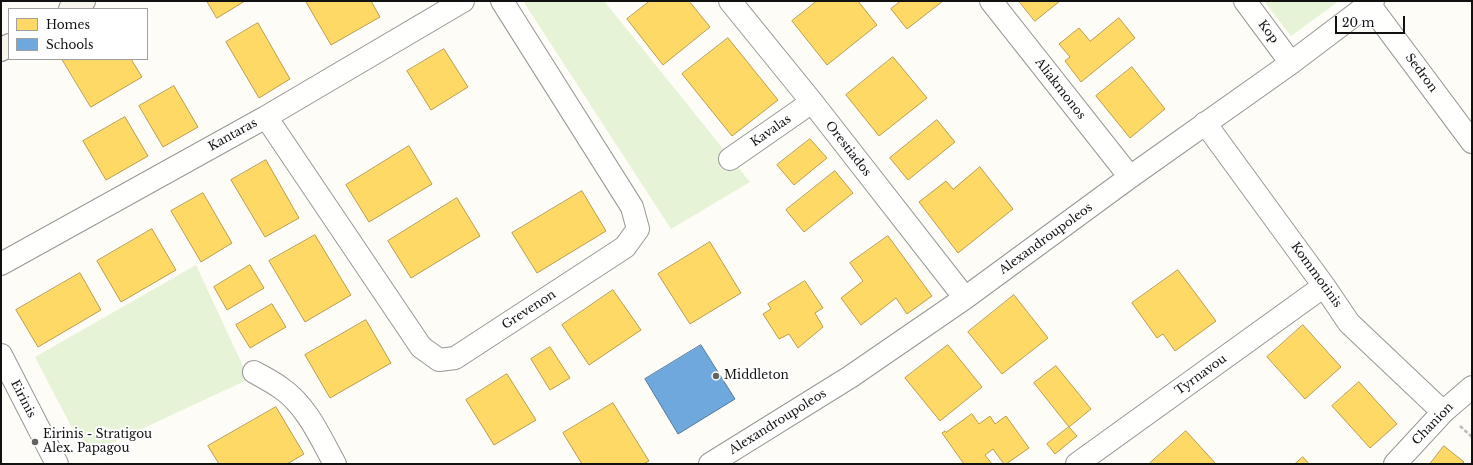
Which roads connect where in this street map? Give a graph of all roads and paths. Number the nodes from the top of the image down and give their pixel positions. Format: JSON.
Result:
{"nodes":[{"id":1,"x":84,"y":1,"type":"edge"},
{"id":2,"x":463,"y":1,"type":"edge"},
{"id":3,"x":502,"y":1,"type":"edge"},
{"id":4,"x":730,"y":1,"type":"edge"},
{"id":5,"x":991,"y":1,"type":"edge"},
{"id":6,"x":1245,"y":1,"type":"edge"},
{"id":7,"x":1371,"y":2,"type":"edge"},
{"id":8,"x":72,"y":8,"type":"edge"},
{"id":9,"x":1291,"y":63,"type":"junction"},
{"id":10,"x":812,"y":102,"type":"junction"},
{"id":11,"x":266,"y":116,"type":"junction"},
{"id":12,"x":1205,"y":123,"type":"junction"},
{"id":13,"x":1472,"y":142,"type":"edge"},
{"id":14,"x":730,"y":159,"type":"dead end"},
{"id":15,"x":1130,"y":177,"type":"junction"},
{"id":16,"x":1,"y":264,"type":"edge"},
{"id":17,"x":1324,"y":286,"type":"junction"},
{"id":18,"x":965,"y":298,"type":"junction"},
{"id":19,"x":1,"y":355,"type":"edge"},
{"id":20,"x":254,"y":372,"type":"dead end"},
{"id":21,"x":1472,"y":386,"type":"edge"},
{"id":22,"x":1443,"y":412,"type":"junction"},
{"id":23,"x":57,"y":464,"type":"edge"},
{"id":24,"x":335,"y":464,"type":"edge"},
{"id":25,"x":710,"y":464,"type":"edge"},
{"id":26,"x":1077,"y":464,"type":"edge"},
{"id":27,"x":1395,"y":464,"type":"edge"}],
"edges":[{"from":1,"to":8,"type":"street"},
{"from":2,"to":11,"type":"street","name":"Kantaras"},
{"from":3,"to":11,"type":"street","name":"Grevenon"},
{"from":4,"to":10,"type":"street","name":"Orestiados"},
{"from":5,"to":15,"type":"street","name":"Aliakmonos"},
{"from":6,"to":9,"type":"street","name":"Kop"},
{"from":7,"to":9,"type":"street","name":"Alexandroupoleos"},
{"from":7,"to":13,"type":"street","name":"Sedron"},
{"from":9,"to":12,"type":"street","name":"Alexandroupoleos"},
{"from":10,"to":14,"type":"street","name":"Kavalas"},
{"from":10,"to":18,"type":"street","name":"Orestiados"},
{"from":11,"to":16,"type":"street","name":"Kantaras"},
{"from":12,"to":15,"type":"street","name":"Alexandroupoleos"},
{"from":12,"to":17,"type":"street","name":"Kommotinis"},
{"from":15,"to":18,"type":"street","name":"Alexandroupoleos"},
{"from":17,"to":22,"type":"street","name":"Kommotinis"},
{"from":17,"to":26,"type":"street","name":"Tyrnavou"},
{"from":18,"to":25,"type":"street","name":"Alexandroupoleos"},
{"from":19,"to":23,"type":"street","name":"Eirinis"},
{"from":20,"to":24,"type":"street"},
{"from":21,"to":22,"type":"street","name":"Chanion"},
{"from":22,"to":27,"type":"street","name":"Chanion"}]}
